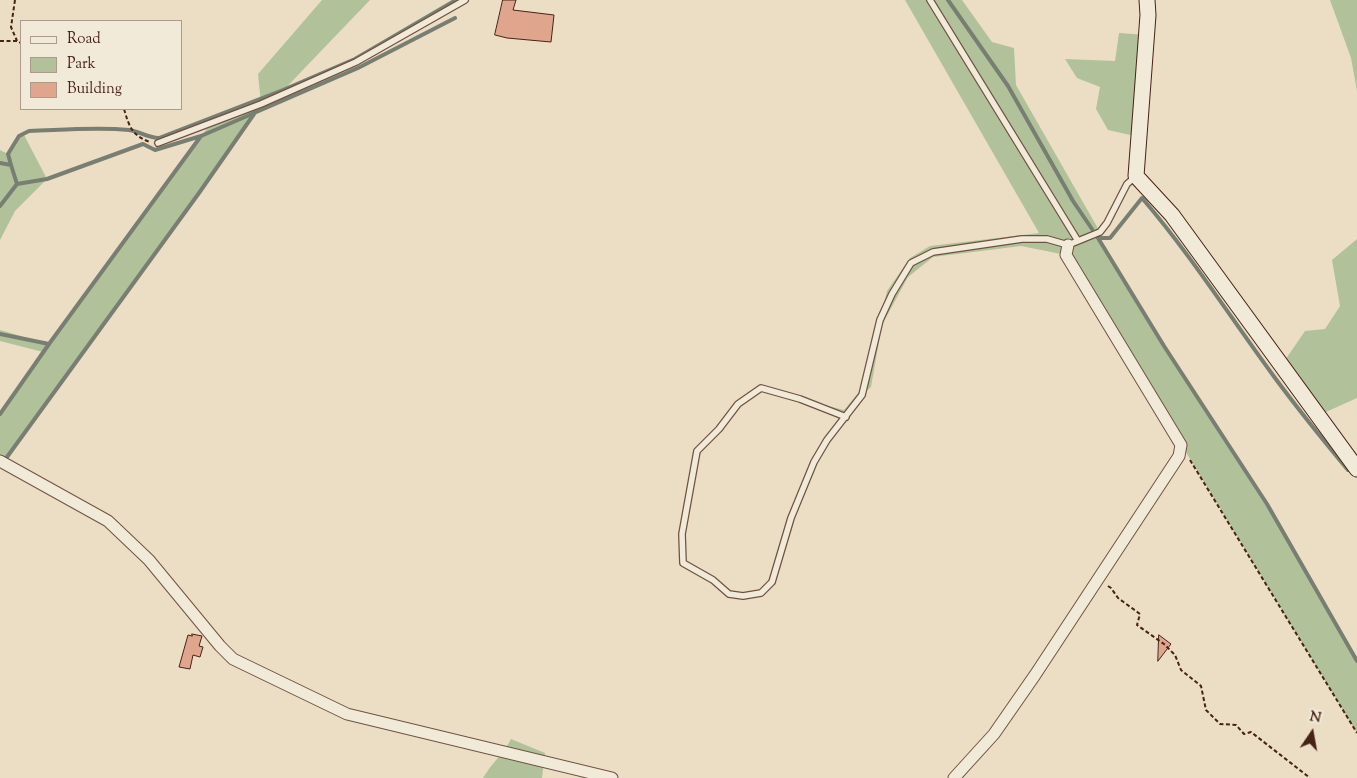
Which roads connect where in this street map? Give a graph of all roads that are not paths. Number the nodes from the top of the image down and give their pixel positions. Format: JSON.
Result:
{"nodes":[{"id":1,"x":465,"y":0,"type":"edge"},
{"id":2,"x":930,"y":0,"type":"edge"},
{"id":3,"x":1147,"y":0,"type":"edge"},
{"id":4,"x":158,"y":143,"type":"road end"},
{"id":5,"x":1136,"y":176,"type":"junction"},
{"id":6,"x":1073,"y":243,"type":"junction"},
{"id":7,"x":846,"y":417,"type":"junction"},
{"id":8,"x":0,"y":461,"type":"edge"},
{"id":9,"x":1357,"y":469,"type":"edge"},
{"id":10,"x":612,"y":778,"type":"edge"},
{"id":11,"x":954,"y":778,"type":"edge"}],
"edges":[{"from":1,"to":4,"type":"lane"},
{"from":2,"to":6,"type":"lane"},
{"from":3,"to":5,"type":"street"},
{"from":5,"to":6,"type":"lane"},
{"from":5,"to":9,"type":"street"},
{"from":6,"to":7,"type":"lane"},
{"from":6,"to":11,"type":"street"},
{"from":7,"to":7,"type":"lane"},
{"from":8,"to":10,"type":"street"}]}
